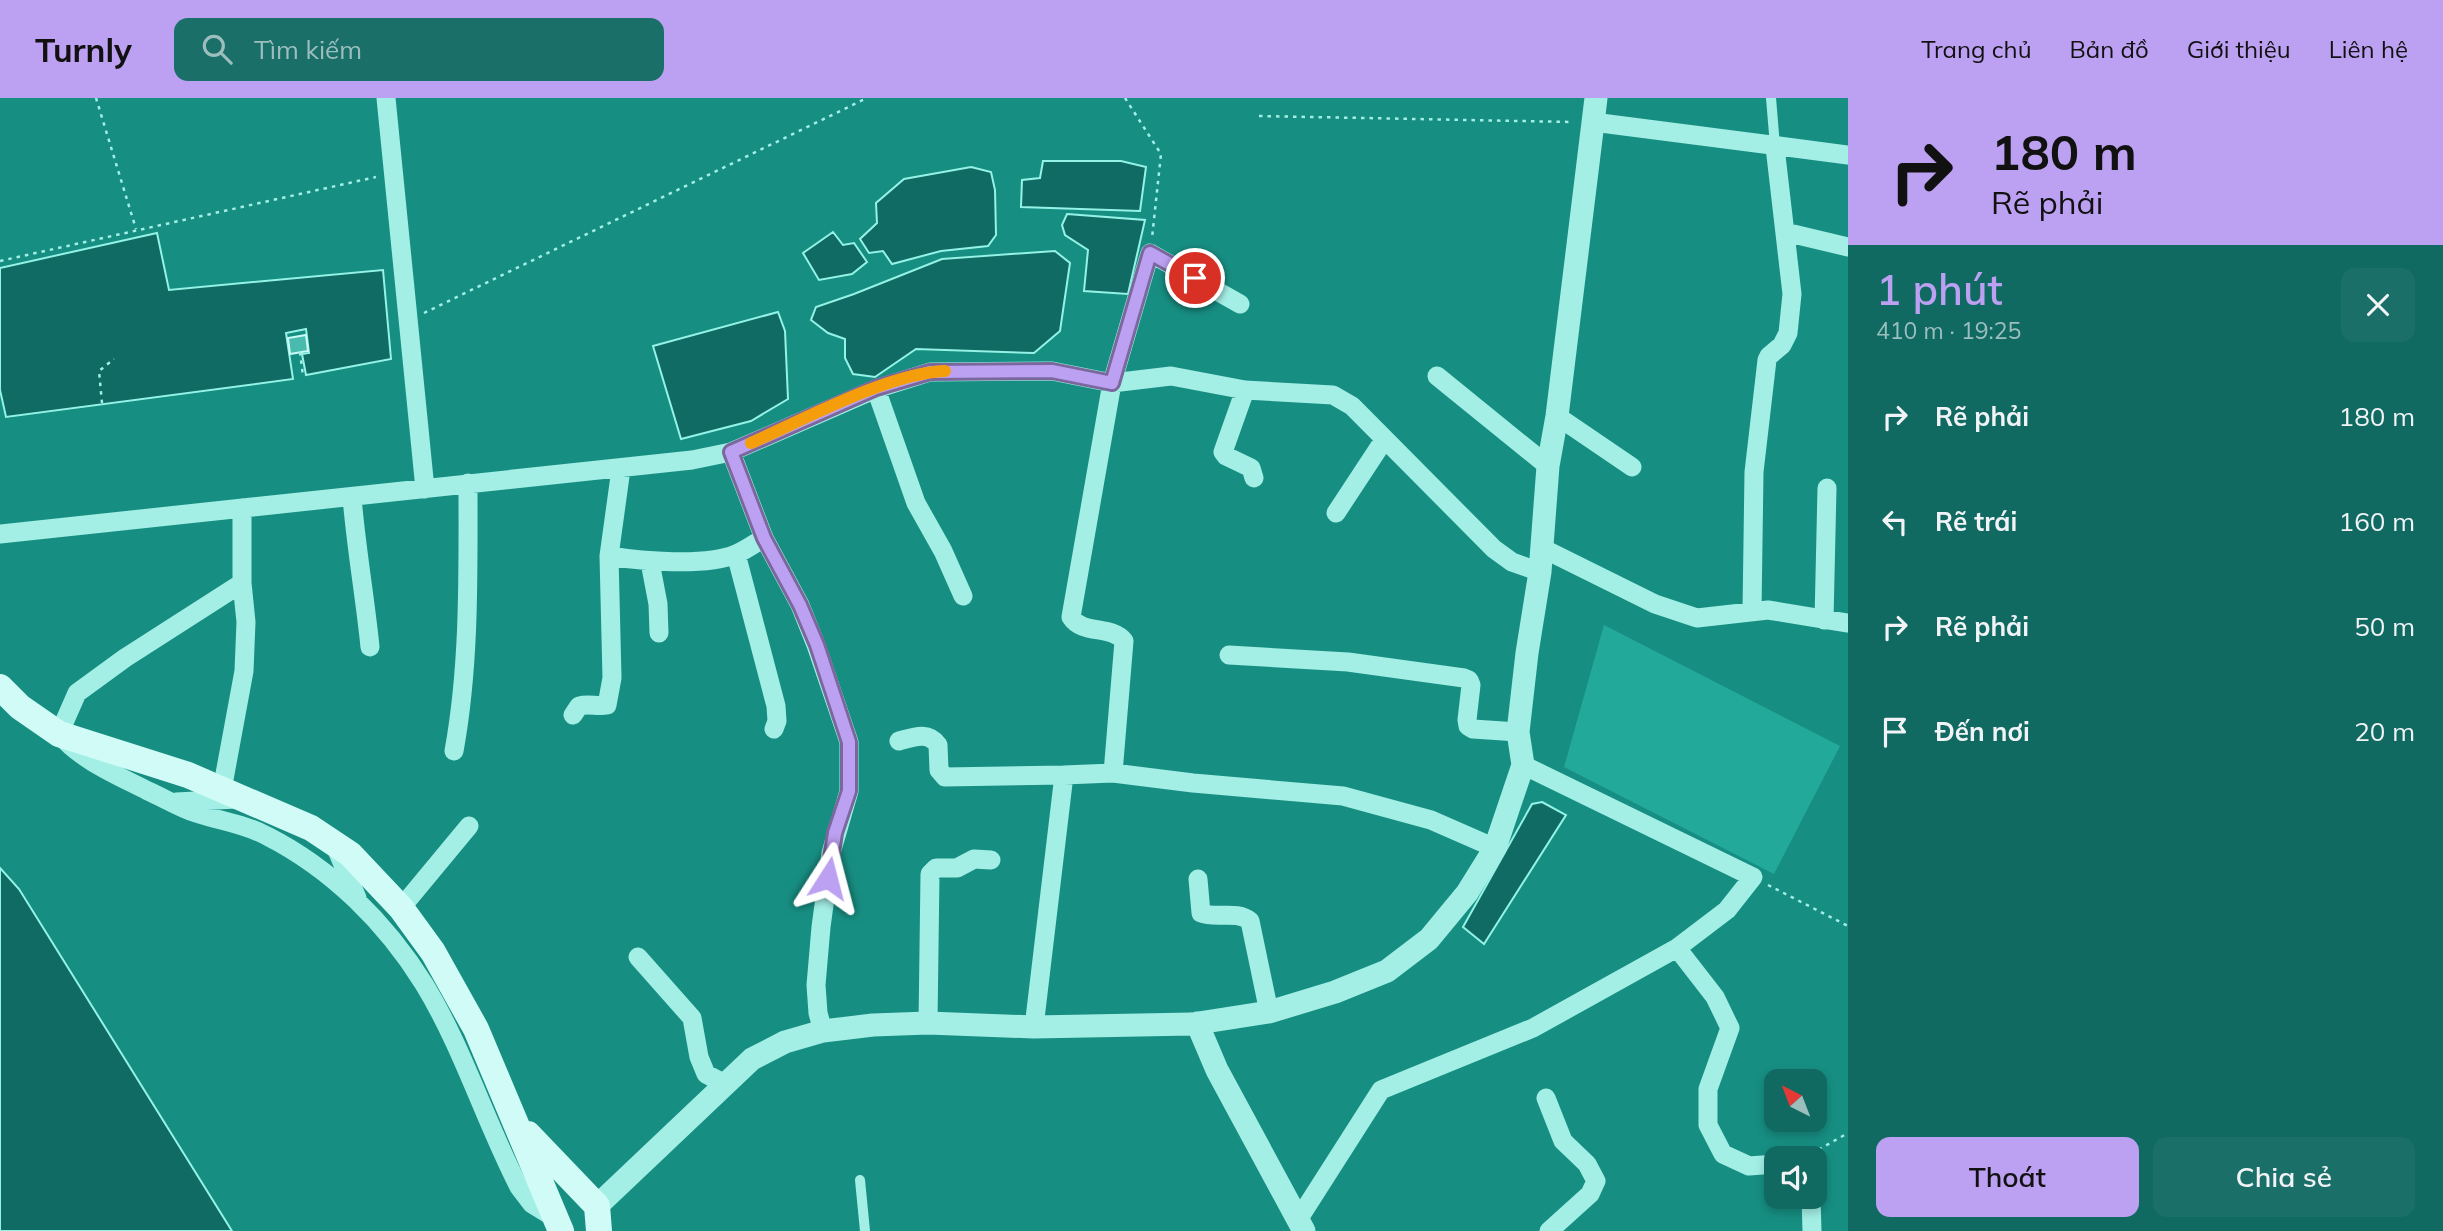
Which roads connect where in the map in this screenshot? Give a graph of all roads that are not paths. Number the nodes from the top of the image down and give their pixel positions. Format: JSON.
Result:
{"nodes":[{"id":1,"x":386,"y":98,"type":"edge"},
{"id":2,"x":1596,"y":98,"type":"edge"},
{"id":3,"x":1771,"y":98,"type":"edge"},
{"id":4,"x":1593,"y":122,"type":"junction"},
{"id":5,"x":1774,"y":147,"type":"junction"},
{"id":6,"x":1848,"y":155,"type":"edge"},
{"id":7,"x":1785,"y":232,"type":"junction"},
{"id":8,"x":1848,"y":247,"type":"edge"},
{"id":9,"x":1240,"y":304,"type":"dead end"},
{"id":10,"x":1437,"y":376,"type":"dead end"},
{"id":11,"x":1112,"y":383,"type":"junction"},
{"id":12,"x":876,"y":388,"type":"junction"},
{"id":13,"x":1245,"y":390,"type":"junction"},
{"id":14,"x":1557,"y":416,"type":"junction"},
{"id":15,"x":1384,"y":440,"type":"junction"},
{"id":16,"x":731,"y":452,"type":"junction"},
{"id":17,"x":1548,"y":466,"type":"junction"},
{"id":18,"x":1632,"y":467,"type":"dead end"},
{"id":19,"x":621,"y":469,"type":"junction"},
{"id":20,"x":1254,"y":478,"type":"dead end"},
{"id":21,"x":468,"y":483,"type":"junction"},
{"id":22,"x":1827,"y":488,"type":"dead end"},
{"id":23,"x":425,"y":489,"type":"junction"},
{"id":24,"x":352,"y":497,"type":"junction"},
{"id":25,"x":242,"y":508,"type":"junction"},
{"id":26,"x":1336,"y":513,"type":"dead end"},
{"id":27,"x":0,"y":534,"type":"edge"},
{"id":28,"x":764,"y":538,"type":"junction"},
{"id":29,"x":1542,"y":548,"type":"junction"},
{"id":30,"x":736,"y":554,"type":"junction"},
{"id":31,"x":609,"y":556,"type":"junction"},
{"id":32,"x":650,"y":562,"type":"junction"},
{"id":33,"x":1540,"y":572,"type":"junction"},
{"id":34,"x":242,"y":583,"type":"junction"},
{"id":35,"x":963,"y":596,"type":"dead end"},
{"id":36,"x":1752,"y":611,"type":"junction"},
{"id":37,"x":1824,"y":620,"type":"junction"},
{"id":38,"x":1848,"y":623,"type":"edge"},
{"id":39,"x":659,"y":633,"type":"dead end"},
{"id":40,"x":370,"y":648,"type":"dead end"},
{"id":41,"x":1229,"y":655,"type":"dead end"},
{"id":42,"x":0,"y":687,"type":"edge"},
{"id":43,"x":573,"y":715,"type":"dead end"},
{"id":44,"x":774,"y":729,"type":"dead end"},
{"id":45,"x":1518,"y":732,"type":"junction"},
{"id":46,"x":58,"y":734,"type":"junction"},
{"id":47,"x":899,"y":741,"type":"dead end"},
{"id":48,"x":454,"y":751,"type":"dead end"},
{"id":49,"x":1523,"y":765,"type":"junction"},
{"id":50,"x":1113,"y":773,"type":"junction"},
{"id":51,"x":1064,"y":775,"type":"junction"},
{"id":52,"x":232,"y":794,"type":"junction"},
{"id":53,"x":172,"y":802,"type":"junction"},
{"id":54,"x":469,"y":826,"type":"dead end"},
{"id":55,"x":334,"y":843,"type":"junction"},
{"id":56,"x":1495,"y":848,"type":"junction"},
{"id":57,"x":991,"y":860,"type":"dead end"},
{"id":58,"x":1198,"y":879,"type":"dead end"},
{"id":59,"x":359,"y":902,"type":"junction"},
{"id":60,"x":401,"y":908,"type":"junction"},
{"id":61,"x":1677,"y":948,"type":"junction"},
{"id":62,"x":638,"y":957,"type":"dead end"},
{"id":63,"x":1269,"y":1012,"type":"junction"},
{"id":64,"x":928,"y":1023,"type":"junction"},
{"id":65,"x":1197,"y":1024,"type":"junction"},
{"id":66,"x":1034,"y":1027,"type":"junction"},
{"id":67,"x":823,"y":1031,"type":"junction"},
{"id":68,"x":725,"y":1084,"type":"junction"},
{"id":69,"x":1546,"y":1098,"type":"dead end"},
{"id":70,"x":517,"y":1122,"type":"junction"},
{"id":71,"x":1764,"y":1165,"type":"edge"},
{"id":72,"x":860,"y":1180,"type":"dead end"},
{"id":73,"x":1811,"y":1209,"type":"edge"},
{"id":74,"x":598,"y":1218,"type":"edge"},
{"id":75,"x":559,"y":1225,"type":"edge"},
{"id":76,"x":1301,"y":1225,"type":"edge"},
{"id":77,"x":612,"y":1231,"type":"edge"},
{"id":78,"x":865,"y":1231,"type":"edge"},
{"id":79,"x":1549,"y":1231,"type":"edge"},
{"id":80,"x":1812,"y":1231,"type":"edge"}],
"edges":[{"from":1,"to":23,"type":"street"},
{"from":2,"to":4,"type":"street"},
{"from":3,"to":5,"type":"lane"},
{"from":4,"to":5,"type":"street"},
{"from":4,"to":14,"type":"street"},
{"from":5,"to":6,"type":"street"},
{"from":5,"to":7,"type":"street"},
{"from":7,"to":8,"type":"street"},
{"from":7,"to":36,"type":"street"},
{"from":9,"to":11,"type":"street"},
{"from":10,"to":17,"type":"street"},
{"from":11,"to":12,"type":"street"},
{"from":11,"to":13,"type":"street"},
{"from":11,"to":50,"type":"street"},
{"from":12,"to":16,"type":"street"},
{"from":12,"to":35,"type":"street"},
{"from":13,"to":15,"type":"street"},
{"from":13,"to":20,"type":"street"},
{"from":14,"to":17,"type":"street"},
{"from":14,"to":18,"type":"street"},
{"from":15,"to":26,"type":"street"},
{"from":15,"to":33,"type":"street"},
{"from":16,"to":19,"type":"street"},
{"from":16,"to":28,"type":"street"},
{"from":17,"to":29,"type":"street"},
{"from":19,"to":21,"type":"street"},
{"from":19,"to":31,"type":"street"},
{"from":21,"to":23,"type":"street"},
{"from":21,"to":48,"type":"street"},
{"from":22,"to":37,"type":"street"},
{"from":23,"to":24,"type":"street"},
{"from":24,"to":25,"type":"street"},
{"from":24,"to":40,"type":"street"},
{"from":25,"to":27,"type":"street"},
{"from":25,"to":34,"type":"street"},
{"from":28,"to":30,"type":"street"},
{"from":28,"to":67,"type":"street"},
{"from":29,"to":33,"type":"street"},
{"from":29,"to":36,"type":"street"},
{"from":30,"to":32,"type":"street"},
{"from":30,"to":44,"type":"street"},
{"from":31,"to":32,"type":"street"},
{"from":31,"to":43,"type":"street"},
{"from":32,"to":39,"type":"street"},
{"from":33,"to":45,"type":"street"},
{"from":34,"to":46,"type":"street"},
{"from":34,"to":52,"type":"street"},
{"from":36,"to":37,"type":"street"},
{"from":37,"to":38,"type":"street"},
{"from":41,"to":45,"type":"street"},
{"from":42,"to":46,"type":"main road"},
{"from":45,"to":49,"type":"street"},
{"from":46,"to":52,"type":"main road"},
{"from":46,"to":53,"type":"street"},
{"from":47,"to":51,"type":"street"},
{"from":49,"to":56,"type":"street"},
{"from":49,"to":61,"type":"street"},
{"from":50,"to":51,"type":"street"},
{"from":50,"to":56,"type":"street"},
{"from":51,"to":66,"type":"street"},
{"from":52,"to":53,"type":"street"},
{"from":52,"to":55,"type":"main road"},
{"from":53,"to":59,"type":"street"},
{"from":54,"to":60,"type":"street"},
{"from":55,"to":59,"type":"street"},
{"from":55,"to":60,"type":"main road"},
{"from":56,"to":63,"type":"street"},
{"from":57,"to":64,"type":"street"},
{"from":58,"to":63,"type":"street"},
{"from":59,"to":75,"type":"street"},
{"from":60,"to":70,"type":"main road"},
{"from":61,"to":71,"type":"street"},
{"from":61,"to":76,"type":"street"},
{"from":62,"to":68,"type":"street"},
{"from":63,"to":65,"type":"street"},
{"from":64,"to":66,"type":"street"},
{"from":64,"to":67,"type":"street"},
{"from":65,"to":66,"type":"street"},
{"from":65,"to":76,"type":"street"},
{"from":67,"to":68,"type":"street"},
{"from":68,"to":74,"type":"street"},
{"from":69,"to":79,"type":"street"},
{"from":70,"to":74,"type":"main road"},
{"from":70,"to":75,"type":"main road"},
{"from":72,"to":78,"type":"lane"},
{"from":73,"to":80,"type":"street"},
{"from":74,"to":77,"type":"street"}]}
